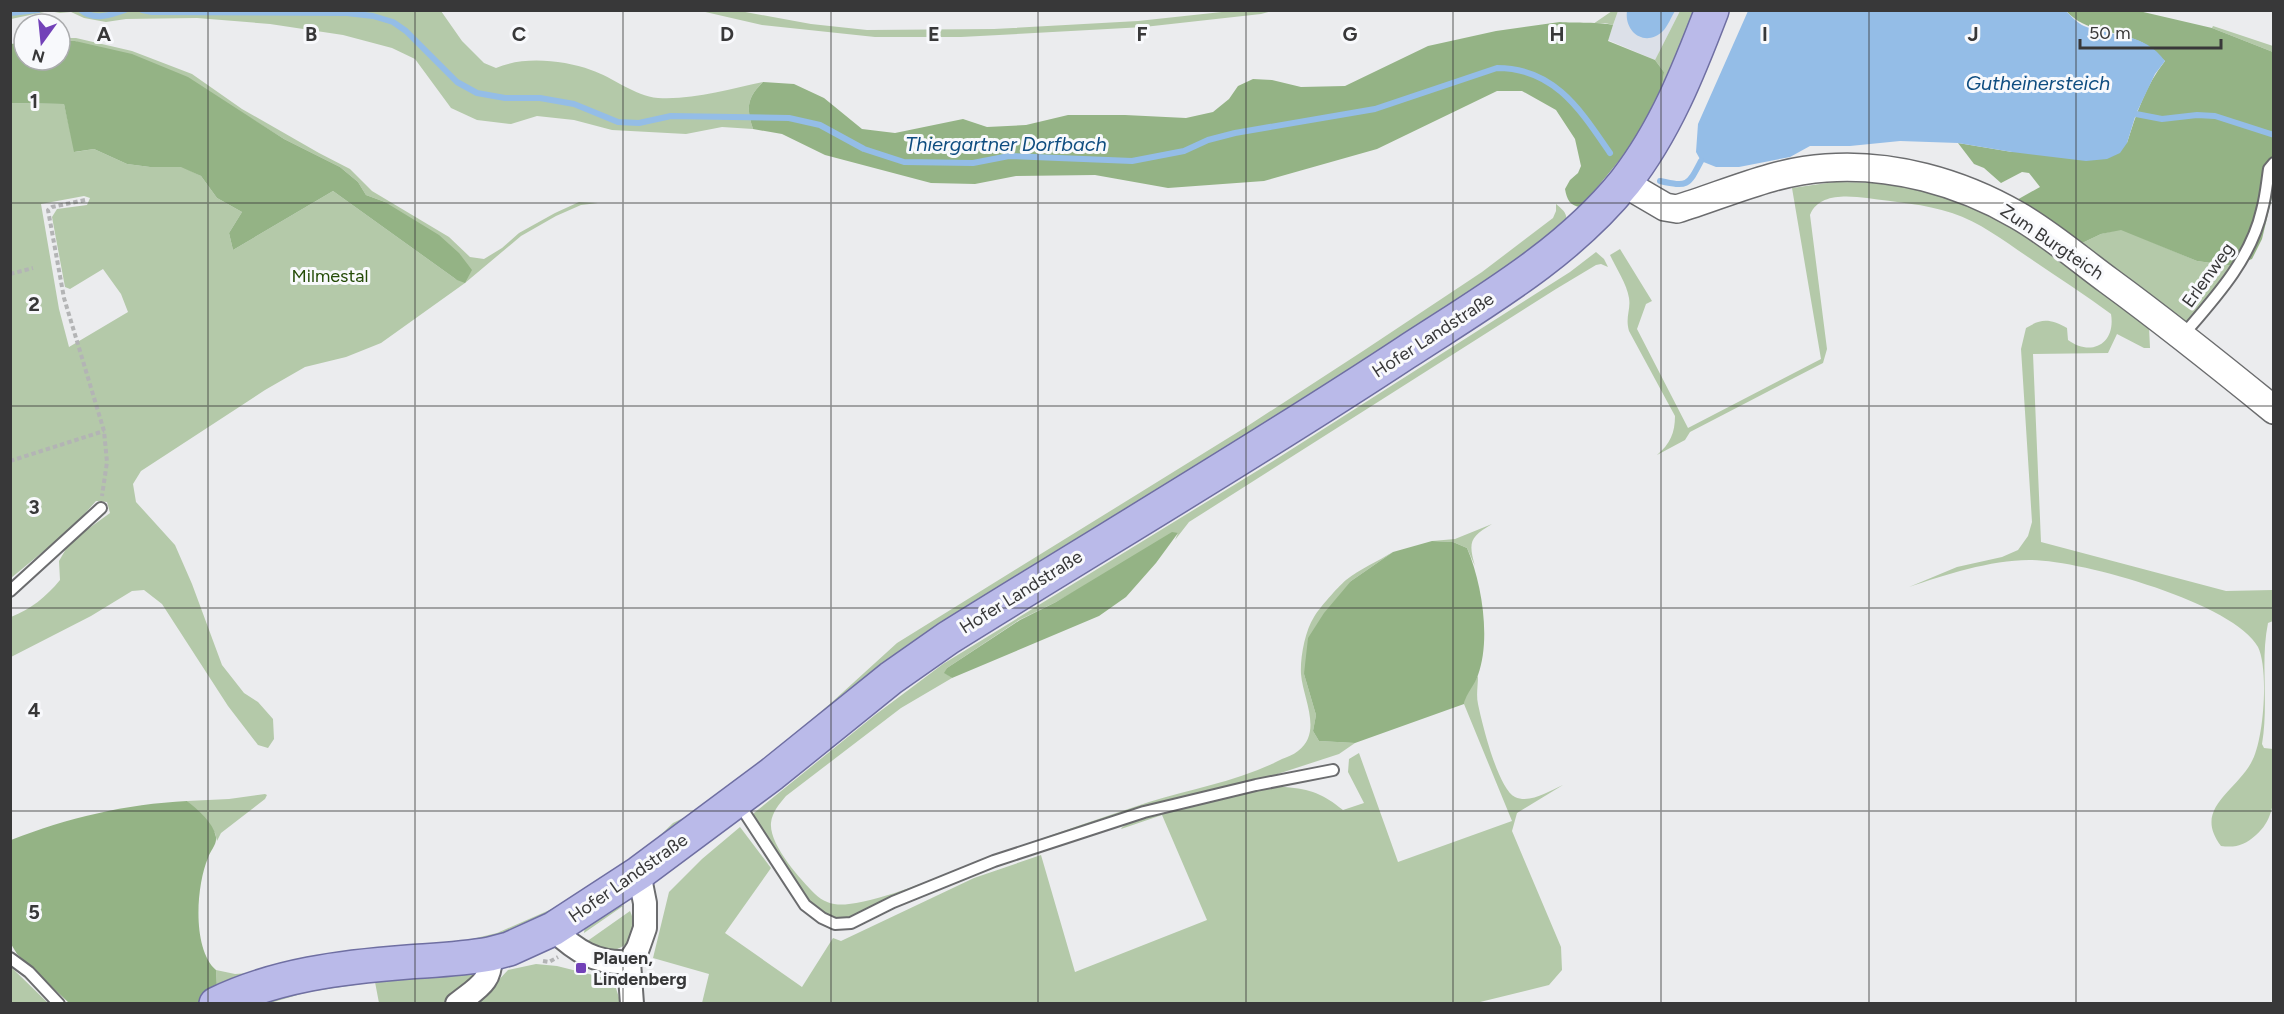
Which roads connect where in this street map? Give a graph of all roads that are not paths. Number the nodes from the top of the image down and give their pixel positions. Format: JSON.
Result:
{"nodes":[{"id":1,"x":1712,"y":10,"type":"edge"},
{"id":2,"x":2274,"y":163,"type":"edge"},
{"id":3,"x":1624,"y":183,"type":"junction"},
{"id":4,"x":2183,"y":335,"type":"junction"},
{"id":5,"x":2274,"y":410,"type":"edge"},
{"id":6,"x":101,"y":508,"type":"road end"},
{"id":7,"x":10,"y":591,"type":"edge"},
{"id":8,"x":1333,"y":770,"type":"dead end"},
{"id":9,"x":737,"y":801,"type":"junction"},
{"id":10,"x":639,"y":873,"type":"junction"},
{"id":11,"x":553,"y":929,"type":"junction"},
{"id":12,"x":490,"y":954,"type":"junction"},
{"id":13,"x":10,"y":958,"type":"edge"},
{"id":14,"x":629,"y":962,"type":"junction"},
{"id":15,"x":59,"y":1004,"type":"edge"},
{"id":16,"x":216,"y":1004,"type":"edge"},
{"id":17,"x":457,"y":1004,"type":"edge"},
{"id":18,"x":632,"y":1004,"type":"edge"}],
"edges":[{"from":1,"to":3,"type":"main road","name":"Hofer Landstraße"},
{"from":2,"to":4,"type":"lane","name":"Erlenweg"},
{"from":3,"to":4,"type":"street","name":"Zum Burgteich"},
{"from":3,"to":9,"type":"main road","name":"Hofer Landstraße"},
{"from":4,"to":5,"type":"street","name":"Zum Burgteich"},
{"from":6,"to":7,"type":"lane"},
{"from":8,"to":9,"type":"lane"},
{"from":9,"to":10,"type":"main road","name":"Hofer Landstraße"},
{"from":10,"to":11,"type":"main road","name":"Hofer Landstraße"},
{"from":10,"to":14,"type":"street"},
{"from":11,"to":12,"type":"main road","name":"Hofer Landstraße"},
{"from":11,"to":14,"type":"street"},
{"from":12,"to":16,"type":"main road","name":"Hofer Landstraße"},
{"from":12,"to":17,"type":"street"},
{"from":13,"to":15,"type":"lane"},
{"from":14,"to":18,"type":"street"}]}
